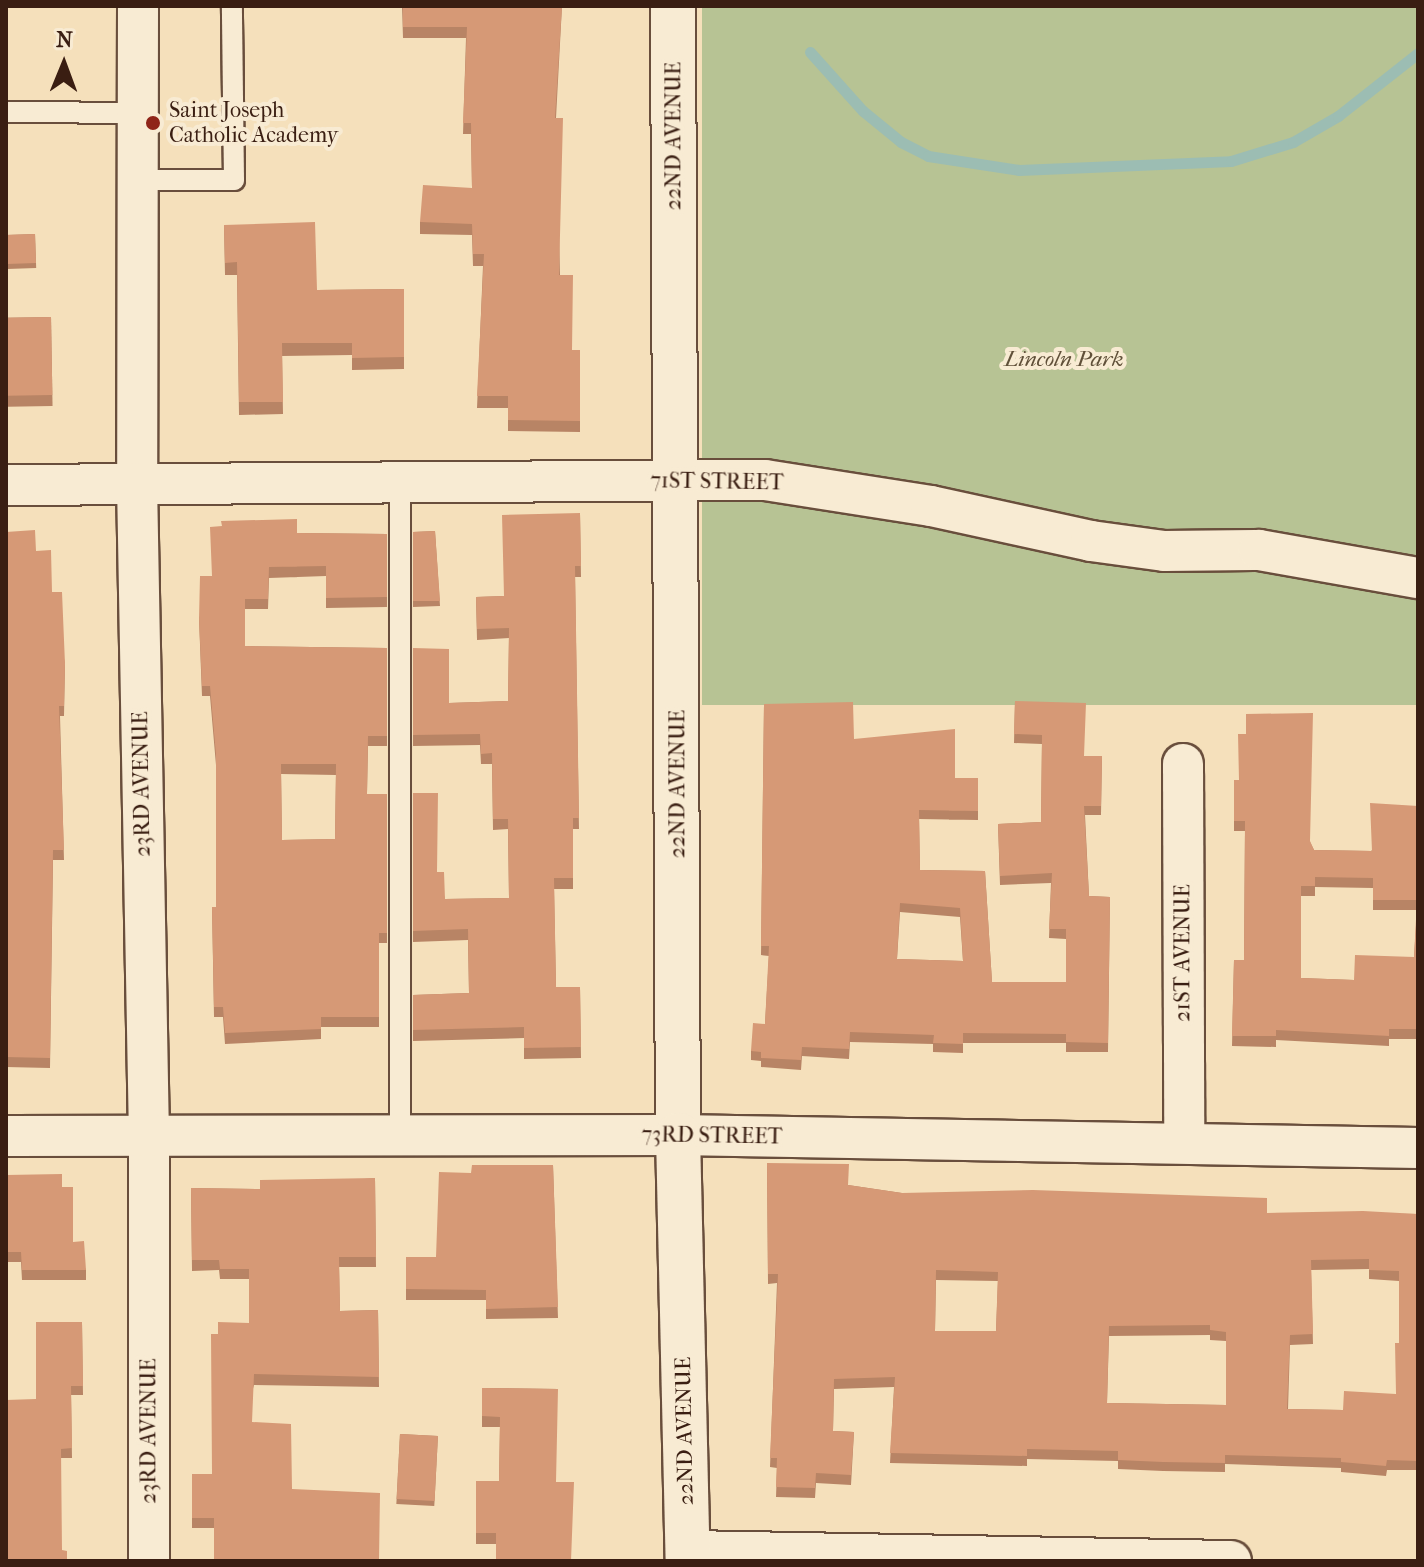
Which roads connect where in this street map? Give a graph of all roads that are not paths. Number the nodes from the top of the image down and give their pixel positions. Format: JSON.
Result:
{"nodes":[{"id":1,"x":138,"y":6,"type":"edge"},
{"id":2,"x":232,"y":6,"type":"edge"},
{"id":3,"x":673,"y":6,"type":"edge"},
{"id":4,"x":6,"y":112,"type":"edge"},
{"id":5,"x":138,"y":113,"type":"junction"},
{"id":6,"x":138,"y":180,"type":"junction"},
{"id":7,"x":677,"y":481,"type":"junction"},
{"id":8,"x":400,"y":482,"type":"junction"},
{"id":9,"x":137,"y":483,"type":"junction"},
{"id":10,"x":6,"y":485,"type":"edge"},
{"id":11,"x":1418,"y":578,"type":"edge"},
{"id":12,"x":1183,"y":764,"type":"dead end"},
{"id":13,"x":400,"y":1135,"type":"junction"},
{"id":14,"x":678,"y":1135,"type":"junction"},
{"id":15,"x":6,"y":1136,"type":"edge"},
{"id":16,"x":149,"y":1136,"type":"junction"},
{"id":17,"x":1184,"y":1142,"type":"junction"},
{"id":18,"x":1418,"y":1148,"type":"edge"},
{"id":19,"x":688,"y":1556,"type":"edge"},
{"id":20,"x":149,"y":1561,"type":"edge"},
{"id":21,"x":1231,"y":1561,"type":"edge"}],
"edges":[{"from":1,"to":5,"type":"street","name":"23RD AVENUE"},
{"from":2,"to":6,"type":"lane"},
{"from":3,"to":7,"type":"street","name":"22ND AVENUE"},
{"from":4,"to":5,"type":"lane"},
{"from":5,"to":6,"type":"street","name":"23RD AVENUE"},
{"from":6,"to":9,"type":"street","name":"23RD AVENUE"},
{"from":7,"to":8,"type":"street","name":"71ST STREET"},
{"from":7,"to":11,"type":"street","name":"71ST STREET"},
{"from":7,"to":14,"type":"street","name":"22ND AVENUE"},
{"from":8,"to":9,"type":"street","name":"71ST STREET"},
{"from":8,"to":13,"type":"lane"},
{"from":9,"to":10,"type":"street","name":"71ST STREET"},
{"from":9,"to":16,"type":"street","name":"23RD AVENUE"},
{"from":12,"to":17,"type":"street","name":"21ST AVENUE"},
{"from":13,"to":14,"type":"street","name":"73RD STREET"},
{"from":13,"to":16,"type":"street","name":"73RD STREET"},
{"from":14,"to":17,"type":"street","name":"73RD STREET"},
{"from":14,"to":19,"type":"street","name":"22ND AVENUE"},
{"from":15,"to":16,"type":"street","name":"73RD STREET"},
{"from":16,"to":20,"type":"street","name":"23RD AVENUE"},
{"from":17,"to":18,"type":"street","name":"73RD STREET"},
{"from":19,"to":21,"type":"street"}]}
